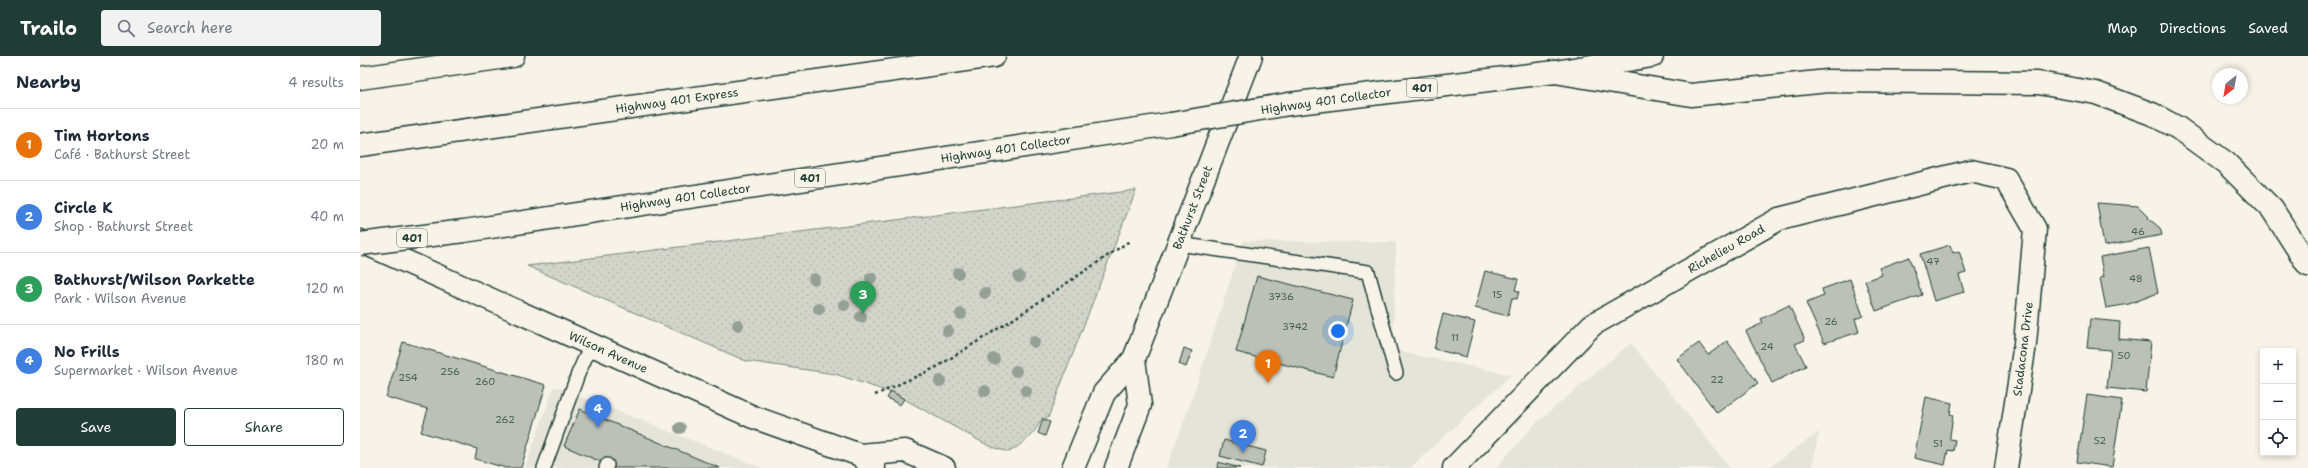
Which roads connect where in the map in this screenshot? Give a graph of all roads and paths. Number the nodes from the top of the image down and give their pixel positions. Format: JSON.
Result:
{"nodes":[{"id":1,"x":513,"y":56,"type":"edge"},
{"id":2,"x":994,"y":56,"type":"edge"},
{"id":3,"x":1251,"y":56,"type":"edge"},
{"id":4,"x":1652,"y":56,"type":"edge"},
{"id":5,"x":1555,"y":72,"type":"junction"},
{"id":6,"x":360,"y":78,"type":"edge"},
{"id":7,"x":360,"y":145,"type":"edge"},
{"id":8,"x":2035,"y":229,"type":"joint"},
{"id":9,"x":1131,"y":240,"type":"dead end"},
{"id":10,"x":360,"y":241,"type":"edge"},
{"id":11,"x":360,"y":244,"type":"edge"},
{"id":12,"x":1179,"y":244,"type":"junction"},
{"id":13,"x":2308,"y":265,"type":"edge"},
{"id":14,"x":591,"y":345,"type":"junction"},
{"id":15,"x":1134,"y":359,"type":"junction"},
{"id":16,"x":1396,"y":373,"type":"dead end"},
{"id":17,"x":875,"y":395,"type":"dead end"},
{"id":18,"x":867,"y":462,"type":"edge"},
{"id":19,"x":544,"y":468,"type":"edge"},
{"id":20,"x":944,"y":468,"type":"edge"},
{"id":21,"x":1074,"y":468,"type":"edge"},
{"id":22,"x":1116,"y":468,"type":"edge"},
{"id":23,"x":1454,"y":468,"type":"edge"},
{"id":24,"x":2006,"y":468,"type":"edge"}],
"edges":[{"from":1,"to":6,"type":"main road"},
{"from":2,"to":7,"type":"main road","name":"Highway 401 Express"},
{"from":3,"to":12,"type":"main road","name":"Bathurst Street"},
{"from":4,"to":5,"type":"main road","name":"Highway 401 Collector","number":"401"},
{"from":5,"to":11,"type":"main road","name":"Highway 401 Collector","number":"401","bridge":true},
{"from":5,"to":13,"type":"main road"},
{"from":8,"to":23,"type":"main road","name":"Richelieu Road"},
{"from":8,"to":24,"type":"main road","name":"Stadacona Drive"},
{"from":9,"to":17,"type":"path"},
{"from":10,"to":14,"type":"main road","name":"Wilson Avenue"},
{"from":12,"to":15,"type":"main road","name":"Bathurst Street"},
{"from":12,"to":16,"type":"lane"},
{"from":14,"to":18,"type":"main road","name":"Wilson Avenue"},
{"from":14,"to":19,"type":"lane"},
{"from":15,"to":21,"type":"main road","name":"Bathurst Street"},
{"from":15,"to":22,"type":"main road","name":"Bathurst Street"},
{"from":18,"to":20,"type":"main road","name":"Wilson Avenue"}]}
